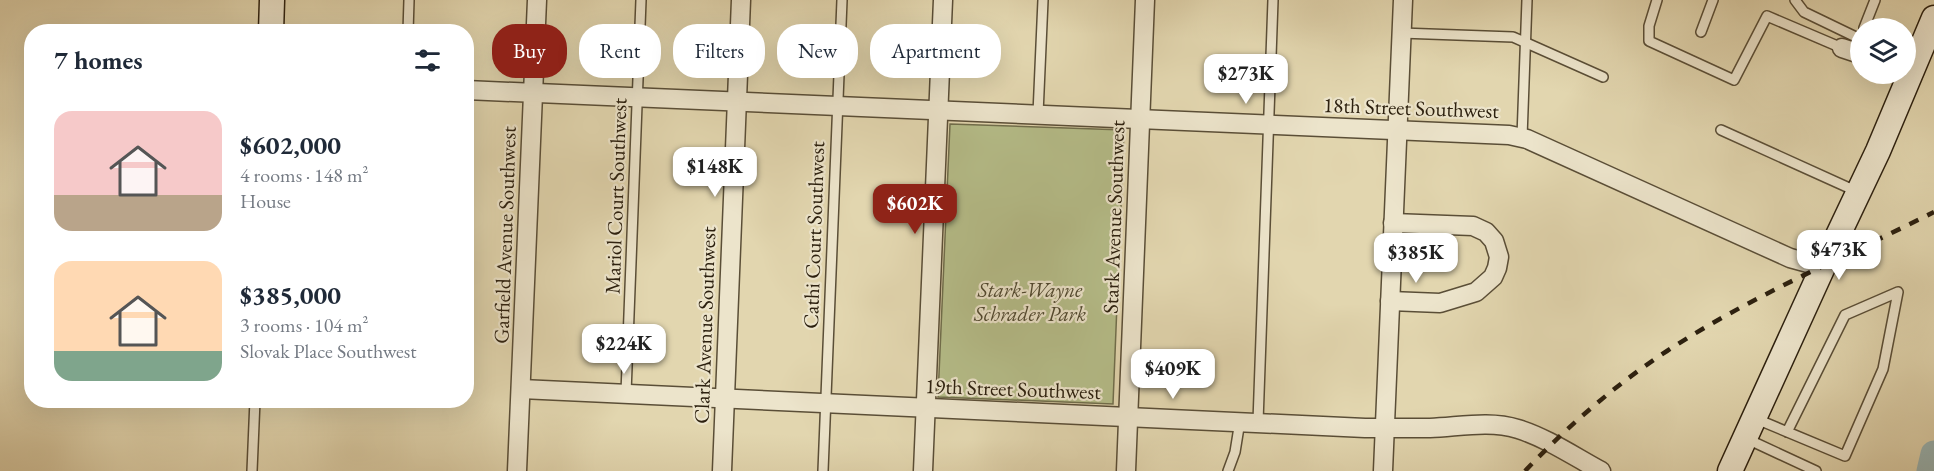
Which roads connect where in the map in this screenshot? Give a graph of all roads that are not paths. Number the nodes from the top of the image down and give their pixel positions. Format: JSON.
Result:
{"nodes":[{"id":1,"x":272,"y":0,"type":"edge"},
{"id":2,"x":409,"y":0,"type":"edge"},
{"id":3,"x":537,"y":0,"type":"edge"},
{"id":4,"x":641,"y":0,"type":"edge"},
{"id":5,"x":741,"y":0,"type":"edge"},
{"id":6,"x":842,"y":0,"type":"edge"},
{"id":7,"x":943,"y":0,"type":"edge"},
{"id":8,"x":1043,"y":0,"type":"edge"},
{"id":9,"x":1145,"y":0,"type":"edge"},
{"id":10,"x":1273,"y":0,"type":"edge"},
{"id":11,"x":1403,"y":0,"type":"edge"},
{"id":12,"x":1527,"y":0,"type":"edge"},
{"id":13,"x":1657,"y":0,"type":"edge"},
{"id":14,"x":1713,"y":0,"type":"edge"},
{"id":15,"x":1796,"y":0,"type":"edge"},
{"id":16,"x":1875,"y":0,"type":"edge"},
{"id":17,"x":1868,"y":18,"type":"edge"},
{"id":18,"x":1934,"y":18,"type":"edge"},
{"id":19,"x":271,"y":24,"type":"edge"},
{"id":20,"x":408,"y":24,"type":"edge"},
{"id":21,"x":1701,"y":32,"type":"dead end"},
{"id":22,"x":1401,"y":33,"type":"junction"},
{"id":23,"x":1850,"y":34,"type":"edge"},
{"id":24,"x":1525,"y":42,"type":"junction"},
{"id":25,"x":1842,"y":48,"type":"joint"},
{"id":26,"x":1850,"y":51,"type":"edge"},
{"id":27,"x":1917,"y":72,"type":"edge"},
{"id":28,"x":1603,"y":77,"type":"dead end"},
{"id":29,"x":474,"y":90,"type":"edge"},
{"id":30,"x":534,"y":93,"type":"junction"},
{"id":31,"x":638,"y":99,"type":"junction"},
{"id":32,"x":737,"y":103,"type":"junction"},
{"id":33,"x":837,"y":106,"type":"junction"},
{"id":34,"x":938,"y":111,"type":"junction"},
{"id":35,"x":1038,"y":114,"type":"junction"},
{"id":36,"x":1141,"y":118,"type":"junction"},
{"id":37,"x":1269,"y":124,"type":"junction"},
{"id":38,"x":1397,"y":130,"type":"junction"},
{"id":39,"x":1721,"y":130,"type":"dead end"},
{"id":40,"x":1522,"y":137,"type":"junction"},
{"id":41,"x":1858,"y":192,"type":"junction"},
{"id":42,"x":1393,"y":223,"type":"junction"},
{"id":43,"x":1823,"y":267,"type":"junction"},
{"id":44,"x":1390,"y":301,"type":"junction"},
{"id":45,"x":521,"y":389,"type":"junction"},
{"id":46,"x":626,"y":393,"type":"junction"},
{"id":47,"x":725,"y":398,"type":"junction"},
{"id":48,"x":826,"y":403,"type":"junction"},
{"id":49,"x":926,"y":407,"type":"junction"},
{"id":50,"x":255,"y":408,"type":"edge"},
{"id":51,"x":1128,"y":416,"type":"junction"},
{"id":52,"x":1240,"y":421,"type":"junction"},
{"id":53,"x":1258,"y":422,"type":"junction"},
{"id":54,"x":1385,"y":428,"type":"junction"},
{"id":55,"x":1750,"y":428,"type":"junction"},
{"id":56,"x":1787,"y":432,"type":"junction"},
{"id":57,"x":1570,"y":463,"type":"edge"},
{"id":58,"x":252,"y":471,"type":"edge"},
{"id":59,"x":518,"y":471,"type":"edge"},
{"id":60,"x":722,"y":471,"type":"edge"},
{"id":61,"x":823,"y":471,"type":"edge"},
{"id":62,"x":923,"y":471,"type":"edge"},
{"id":63,"x":1126,"y":471,"type":"edge"},
{"id":64,"x":1228,"y":471,"type":"edge"},
{"id":65,"x":1383,"y":471,"type":"edge"},
{"id":66,"x":1601,"y":471,"type":"edge"},
{"id":67,"x":1730,"y":471,"type":"edge"},
{"id":68,"x":1816,"y":471,"type":"edge"}],
"edges":[{"from":1,"to":19,"type":"main road"},
{"from":2,"to":20,"type":"lane"},
{"from":3,"to":30,"type":"street","name":"Garfield Avenue Southwest"},
{"from":4,"to":31,"type":"lane","name":"Mariol Court Southwest"},
{"from":5,"to":32,"type":"street","name":"Clark Avenue Southwest"},
{"from":6,"to":33,"type":"lane","name":"Cathi Court Southwest"},
{"from":7,"to":34,"type":"street"},
{"from":8,"to":35,"type":"lane"},
{"from":9,"to":36,"type":"street","name":"Stark Avenue Southwest"},
{"from":10,"to":37,"type":"lane"},
{"from":11,"to":22,"type":"street"},
{"from":12,"to":24,"type":"lane"},
{"from":13,"to":25,"type":"lane"},
{"from":14,"to":21,"type":"lane"},
{"from":15,"to":23,"type":"lane"},
{"from":16,"to":17,"type":"lane"},
{"from":18,"to":27,"type":"main road"},
{"from":22,"to":24,"type":"lane"},
{"from":22,"to":38,"type":"street"},
{"from":24,"to":28,"type":"lane"},
{"from":24,"to":40,"type":"lane"},
{"from":25,"to":26,"type":"street"},
{"from":27,"to":41,"type":"main road"},
{"from":29,"to":30,"type":"street","name":"18th Street Southwest"},
{"from":30,"to":31,"type":"street","name":"18th Street Southwest"},
{"from":30,"to":45,"type":"street","name":"Garfield Avenue Southwest"},
{"from":31,"to":32,"type":"street","name":"18th Street Southwest"},
{"from":31,"to":46,"type":"lane","name":"Mariol Court Southwest"},
{"from":32,"to":33,"type":"street","name":"18th Street Southwest"},
{"from":32,"to":47,"type":"street","name":"Clark Avenue Southwest"},
{"from":33,"to":34,"type":"street","name":"18th Street Southwest"},
{"from":33,"to":48,"type":"lane","name":"Cathi Court Southwest"},
{"from":34,"to":35,"type":"street","name":"18th Street Southwest"},
{"from":34,"to":49,"type":"street"},
{"from":35,"to":36,"type":"street","name":"18th Street Southwest"},
{"from":36,"to":37,"type":"street","name":"18th Street Southwest"},
{"from":36,"to":51,"type":"street","name":"Stark Avenue Southwest"},
{"from":37,"to":38,"type":"street","name":"18th Street Southwest"},
{"from":37,"to":53,"type":"lane"},
{"from":38,"to":40,"type":"street","name":"18th Street Southwest"},
{"from":38,"to":42,"type":"street"},
{"from":39,"to":41,"type":"lane"},
{"from":40,"to":43,"type":"street","name":"18th Street Southwest"},
{"from":41,"to":43,"type":"main road"},
{"from":42,"to":44,"type":"street"},
{"from":42,"to":44,"type":"street"},
{"from":43,"to":55,"type":"main road"},
{"from":44,"to":54,"type":"street"},
{"from":45,"to":46,"type":"street","name":"19th Street Southwest"},
{"from":45,"to":59,"type":"street","name":"Garfield Avenue Southwest"},
{"from":46,"to":47,"type":"street","name":"19th Street Southwest"},
{"from":47,"to":48,"type":"street","name":"19th Street Southwest"},
{"from":47,"to":60,"type":"street","name":"Clark Avenue Southwest"},
{"from":48,"to":49,"type":"street","name":"19th Street Southwest"},
{"from":48,"to":61,"type":"lane","name":"Cathi Court Southwest"},
{"from":49,"to":51,"type":"street","name":"19th Street Southwest"},
{"from":49,"to":62,"type":"street"},
{"from":50,"to":58,"type":"lane"},
{"from":51,"to":52,"type":"street","name":"19th Street Southwest"},
{"from":51,"to":63,"type":"street","name":"Stark Avenue Southwest"},
{"from":52,"to":53,"type":"street","name":"19th Street Southwest"},
{"from":52,"to":64,"type":"lane"},
{"from":53,"to":54,"type":"street","name":"19th Street Southwest"},
{"from":54,"to":57,"type":"street","name":"19th Street Southwest"},
{"from":54,"to":65,"type":"street"},
{"from":55,"to":56,"type":"lane"},
{"from":55,"to":67,"type":"main road"},
{"from":55,"to":68,"type":"lane"},
{"from":56,"to":56,"type":"lane"},
{"from":57,"to":66,"type":"street","name":"19th Street Southwest"}]}
